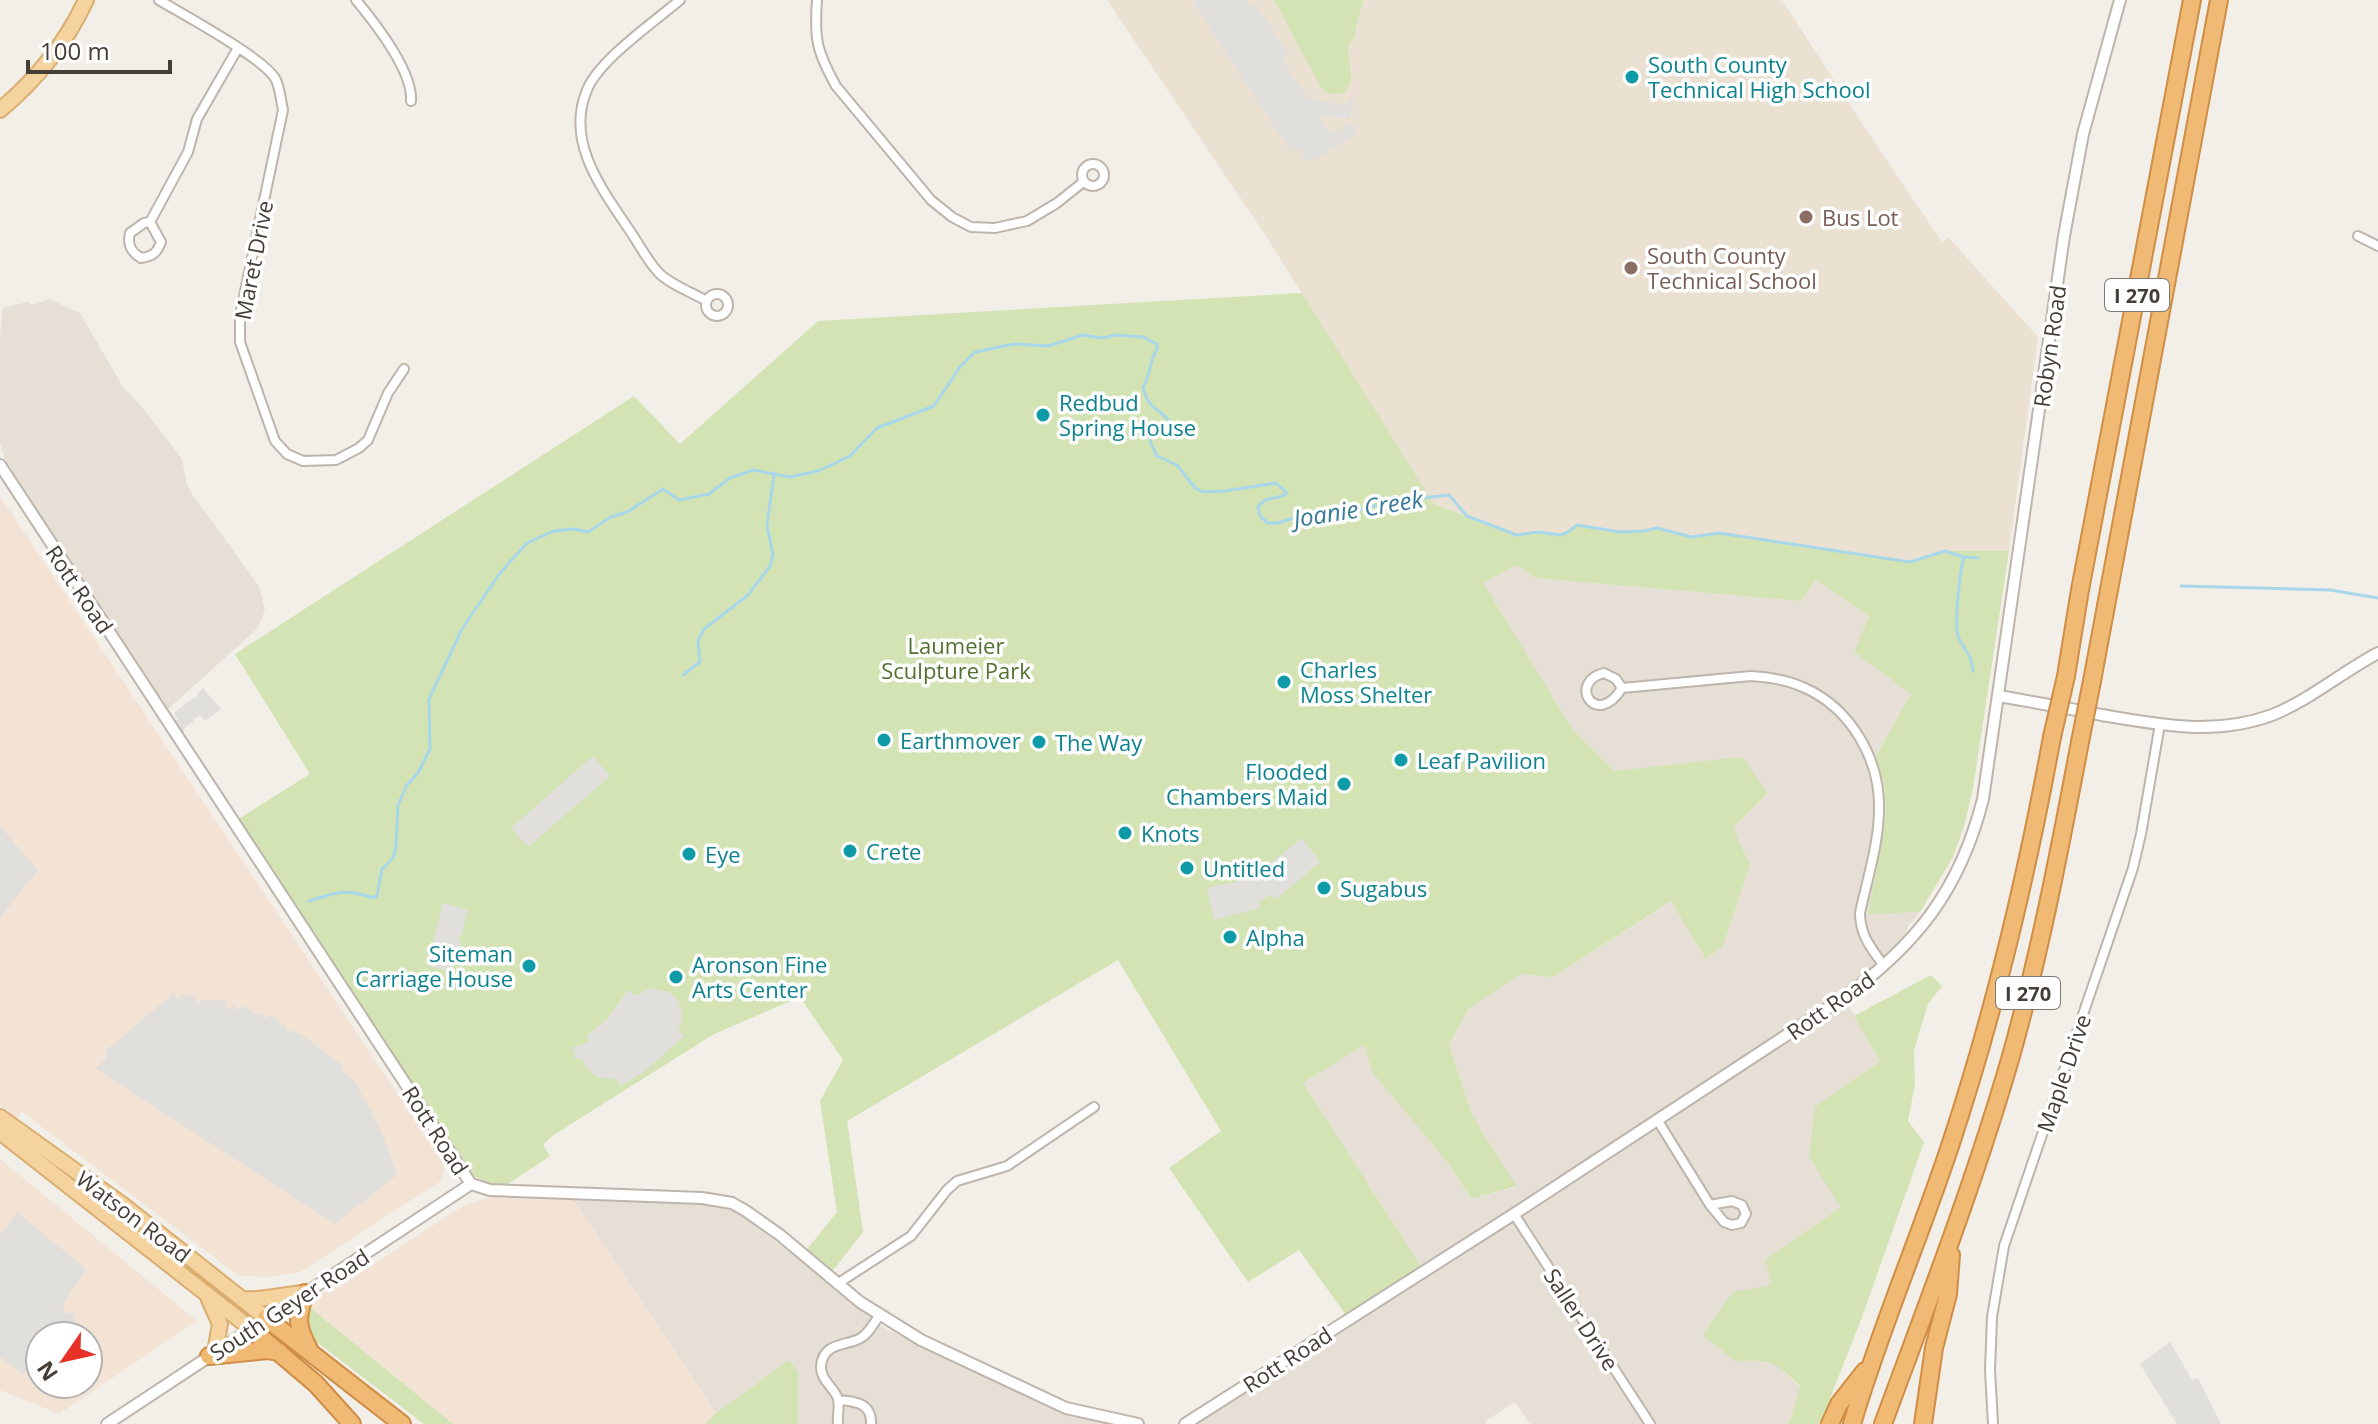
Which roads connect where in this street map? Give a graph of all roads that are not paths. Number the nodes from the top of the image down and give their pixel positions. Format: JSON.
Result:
{"nodes":[{"id":1,"x":86,"y":0,"type":"edge"},
{"id":2,"x":159,"y":0,"type":"edge"},
{"id":3,"x":356,"y":0,"type":"edge"},
{"id":4,"x":680,"y":0,"type":"edge"},
{"id":5,"x":817,"y":0,"type":"edge"},
{"id":6,"x":2120,"y":0,"type":"edge"},
{"id":7,"x":2192,"y":0,"type":"edge"},
{"id":8,"x":2219,"y":0,"type":"edge"},
{"id":9,"x":238,"y":48,"type":"junction"},
{"id":10,"x":411,"y":101,"type":"dead end"},
{"id":11,"x":0,"y":110,"type":"edge"},
{"id":12,"x":1082,"y":183,"type":"dead end"},
{"id":13,"x":150,"y":222,"type":"junction"},
{"id":14,"x":2358,"y":236,"type":"dead end"},
{"id":15,"x":2378,"y":246,"type":"edge"},
{"id":16,"x":705,"y":300,"type":"dead end"},
{"id":17,"x":404,"y":369,"type":"dead end"},
{"id":18,"x":0,"y":465,"type":"edge"},
{"id":19,"x":2378,"y":653,"type":"edge"},
{"id":20,"x":1622,"y":688,"type":"junction"},
{"id":21,"x":1999,"y":696,"type":"junction"},
{"id":22,"x":2160,"y":724,"type":"junction"},
{"id":23,"x":1884,"y":966,"type":"junction"},
{"id":24,"x":1094,"y":1107,"type":"dead end"},
{"id":25,"x":0,"y":1117,"type":"edge"},
{"id":26,"x":1658,"y":1121,"type":"junction"},
{"id":27,"x":0,"y":1132,"type":"edge"},
{"id":28,"x":471,"y":1184,"type":"junction"},
{"id":29,"x":1710,"y":1205,"type":"dead end"},
{"id":30,"x":1514,"y":1214,"type":"junction"},
{"id":31,"x":1952,"y":1237,"type":"junction"},
{"id":32,"x":837,"y":1284,"type":"junction"},
{"id":33,"x":206,"y":1293,"type":"junction"},
{"id":34,"x":305,"y":1293,"type":"junction"},
{"id":35,"x":242,"y":1299,"type":"junction"},
{"id":36,"x":879,"y":1316,"type":"junction"},
{"id":37,"x":266,"y":1318,"type":"junction"},
{"id":38,"x":250,"y":1328,"type":"junction"},
{"id":39,"x":280,"y":1352,"type":"junction"},
{"id":40,"x":212,"y":1354,"type":"junction"},
{"id":41,"x":311,"y":1354,"type":"junction"},
{"id":42,"x":1873,"y":1360,"type":"junction"},
{"id":43,"x":838,"y":1400,"type":"junction"},
{"id":44,"x":112,"y":1421,"type":"edge"},
{"id":45,"x":352,"y":1424,"type":"edge"},
{"id":46,"x":402,"y":1424,"type":"edge"},
{"id":47,"x":838,"y":1424,"type":"edge"},
{"id":48,"x":871,"y":1424,"type":"edge"},
{"id":49,"x":1138,"y":1424,"type":"edge"},
{"id":50,"x":1185,"y":1424,"type":"edge"},
{"id":51,"x":1650,"y":1424,"type":"edge"},
{"id":52,"x":1830,"y":1424,"type":"edge"},
{"id":53,"x":1852,"y":1424,"type":"edge"},
{"id":54,"x":1883,"y":1424,"type":"edge"},
{"id":55,"x":1923,"y":1424,"type":"edge"},
{"id":56,"x":1993,"y":1424,"type":"edge"}],
"edges":[{"from":1,"to":11,"type":"main road"},
{"from":2,"to":9,"type":"street","name":"Maret Drive"},
{"from":3,"to":10,"type":"street"},
{"from":4,"to":16,"type":"street"},
{"from":5,"to":12,"type":"street"},
{"from":6,"to":21,"type":"street","name":"Robyn Road"},
{"from":7,"to":42,"type":"highway","number":"I 270","bridge":true},
{"from":8,"to":31,"type":"highway","number":"I 270","bridge":true},
{"from":9,"to":13,"type":"street"},
{"from":9,"to":17,"type":"street","name":"Maret Drive"},
{"from":13,"to":13,"type":"street"},
{"from":14,"to":15,"type":"street"},
{"from":18,"to":28,"type":"street","name":"Rott Road"},
{"from":19,"to":22,"type":"street"},
{"from":20,"to":20,"type":"street"},
{"from":20,"to":23,"type":"street"},
{"from":21,"to":22,"type":"street"},
{"from":21,"to":23,"type":"street","name":"Rott Road"},
{"from":22,"to":56,"type":"street","name":"Maple Drive"},
{"from":23,"to":26,"type":"street","name":"Rott Road"},
{"from":24,"to":32,"type":"street"},
{"from":25,"to":35,"type":"main road","name":"Watson Road"},
{"from":26,"to":29,"type":"street"},
{"from":26,"to":30,"type":"street","name":"Rott Road"},
{"from":27,"to":33,"type":"main road","name":"Watson Road"},
{"from":28,"to":32,"type":"street","name":"Rott Road"},
{"from":28,"to":34,"type":"street","name":"South Geyer Road"},
{"from":30,"to":50,"type":"street","name":"Rott Road"},
{"from":30,"to":51,"type":"street","name":"Saller Drive"},
{"from":31,"to":54,"type":"highway","number":"I 270"},
{"from":31,"to":55,"type":"highway"},
{"from":32,"to":36,"type":"street","name":"Rott Road"},
{"from":33,"to":38,"type":"main road","name":"Watson Road"},
{"from":33,"to":40,"type":"main road"},
{"from":34,"to":35,"type":"main road"},
{"from":34,"to":37,"type":"street","name":"South Geyer Road"},
{"from":34,"to":41,"type":"highway"},
{"from":35,"to":37,"type":"main road","name":"Watson Road"},
{"from":36,"to":43,"type":"street"},
{"from":36,"to":49,"type":"street","name":"Rott Road"},
{"from":37,"to":38,"type":"street","name":"South Geyer Road"},
{"from":37,"to":41,"type":"highway"},
{"from":38,"to":39,"type":"highway"},
{"from":38,"to":40,"type":"street","name":"South Geyer Road"},
{"from":39,"to":40,"type":"highway"},
{"from":39,"to":45,"type":"highway"},
{"from":40,"to":44,"type":"street","name":"South Geyer Road"},
{"from":41,"to":46,"type":"highway"},
{"from":42,"to":52,"type":"highway"},
{"from":42,"to":53,"type":"highway","number":"I 270"},
{"from":43,"to":47,"type":"street"},
{"from":43,"to":48,"type":"street"}]}
